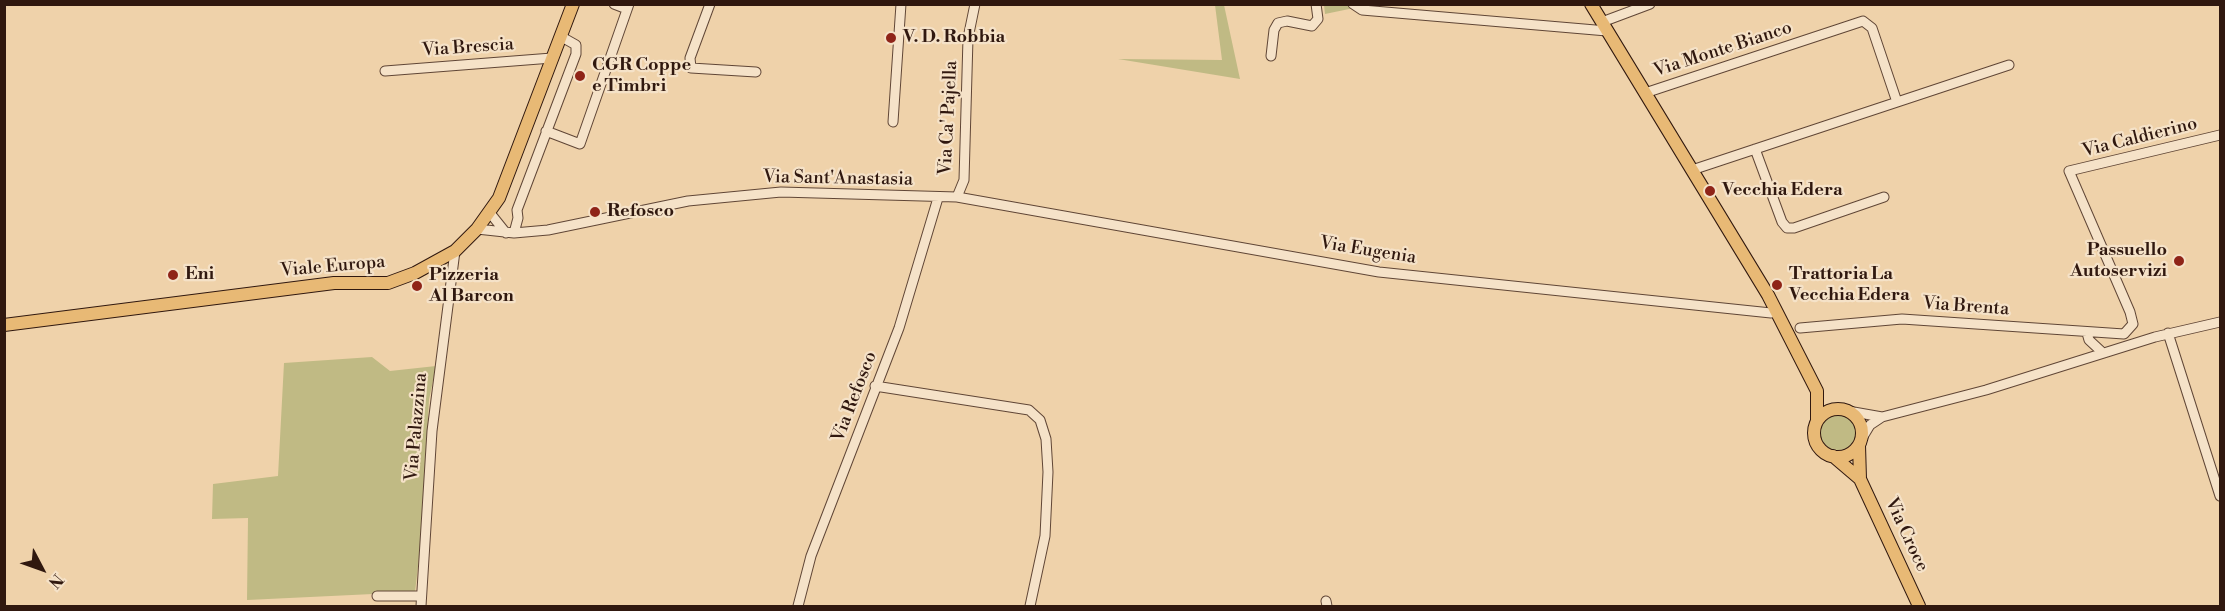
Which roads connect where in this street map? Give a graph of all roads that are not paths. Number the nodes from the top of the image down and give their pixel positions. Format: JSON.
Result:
{"nodes":[{"id":1,"x":573,"y":4,"type":"edge"},
{"id":2,"x":614,"y":4,"type":"edge"},
{"id":3,"x":710,"y":4,"type":"edge"},
{"id":4,"x":901,"y":4,"type":"edge"},
{"id":5,"x":975,"y":4,"type":"edge"},
{"id":6,"x":1316,"y":4,"type":"edge"},
{"id":7,"x":1353,"y":4,"type":"edge"},
{"id":8,"x":1591,"y":4,"type":"edge"},
{"id":9,"x":1650,"y":4,"type":"edge"},
{"id":10,"x":628,"y":7,"type":"edge"},
{"id":11,"x":1604,"y":26,"type":"junction"},
{"id":12,"x":560,"y":36,"type":"junction"},
{"id":13,"x":1271,"y":56,"type":"dead end"},
{"id":14,"x":552,"y":57,"type":"junction"},
{"id":15,"x":2009,"y":65,"type":"dead end"},
{"id":16,"x":385,"y":71,"type":"dead end"},
{"id":17,"x":756,"y":72,"type":"dead end"},
{"id":18,"x":1645,"y":93,"type":"junction"},
{"id":19,"x":1897,"y":102,"type":"junction"},
{"id":20,"x":893,"y":122,"type":"dead end"},
{"id":21,"x":546,"y":131,"type":"junction"},
{"id":22,"x":2220,"y":135,"type":"edge"},
{"id":23,"x":1755,"y":149,"type":"junction"},
{"id":24,"x":1692,"y":170,"type":"junction"},
{"id":25,"x":957,"y":197,"type":"junction"},
{"id":26,"x":1884,"y":197,"type":"dead end"},
{"id":27,"x":938,"y":198,"type":"junction"},
{"id":28,"x":490,"y":213,"type":"junction"},
{"id":29,"x":477,"y":229,"type":"junction"},
{"id":30,"x":510,"y":233,"type":"junction"},
{"id":31,"x":455,"y":251,"type":"junction"},
{"id":32,"x":1776,"y":311,"type":"junction"},
{"id":33,"x":2220,"y":322,"type":"edge"},
{"id":34,"x":4,"y":325,"type":"edge"},
{"id":35,"x":1800,"y":328,"type":"dead end"},
{"id":36,"x":2168,"y":333,"type":"junction"},
{"id":37,"x":2088,"y":337,"type":"junction"},
{"id":38,"x":2103,"y":353,"type":"junction"},
{"id":39,"x":2080,"y":360,"type":"junction"},
{"id":40,"x":875,"y":386,"type":"junction"},
{"id":41,"x":1816,"y":391,"type":"junction"},
{"id":42,"x":1845,"y":410,"type":"junction"},
{"id":43,"x":1882,"y":417,"type":"junction"},
{"id":44,"x":1817,"y":421,"type":"junction"},
{"id":45,"x":1860,"y":442,"type":"junction"},
{"id":46,"x":1833,"y":456,"type":"junction"},
{"id":47,"x":1860,"y":479,"type":"junction"},
{"id":48,"x":2220,"y":496,"type":"edge"},
{"id":49,"x":377,"y":596,"type":"dead end"},
{"id":50,"x":421,"y":601,"type":"edge"},
{"id":51,"x":798,"y":606,"type":"edge"},
{"id":52,"x":1030,"y":606,"type":"edge"},
{"id":53,"x":1919,"y":606,"type":"edge"}],
"edges":[{"from":1,"to":12,"type":"main road","name":"Viale Europa"},
{"from":2,"to":10,"type":"street"},
{"from":3,"to":17,"type":"street"},
{"from":4,"to":20,"type":"street"},
{"from":5,"to":25,"type":"street","name":"Via Ca' Pajella"},
{"from":6,"to":13,"type":"street"},
{"from":7,"to":11,"type":"street"},
{"from":8,"to":11,"type":"main road"},
{"from":9,"to":11,"type":"street"},
{"from":10,"to":21,"type":"street"},
{"from":11,"to":18,"type":"main road"},
{"from":12,"to":14,"type":"main road","name":"Viale Europa"},
{"from":12,"to":21,"type":"street"},
{"from":14,"to":16,"type":"street","name":"Via Brescia"},
{"from":14,"to":28,"type":"main road","name":"Viale Europa"},
{"from":15,"to":19,"type":"street"},
{"from":18,"to":19,"type":"street","name":"Via Monte Bianco"},
{"from":18,"to":24,"type":"main road"},
{"from":19,"to":23,"type":"street"},
{"from":21,"to":30,"type":"street"},
{"from":22,"to":37,"type":"street","name":"Via Caldierino"},
{"from":23,"to":24,"type":"street"},
{"from":23,"to":26,"type":"street"},
{"from":24,"to":32,"type":"main road"},
{"from":25,"to":27,"type":"street","name":"Via Sant'Anastasia"},
{"from":25,"to":32,"type":"street","name":"Via Eugenia"},
{"from":27,"to":30,"type":"street","name":"Via Sant'Anastasia"},
{"from":27,"to":40,"type":"street","name":"Via Refosco"},
{"from":28,"to":29,"type":"main road","name":"Viale Europa"},
{"from":28,"to":30,"type":"street"},
{"from":29,"to":30,"type":"street","name":"Via Sant'Anastasia"},
{"from":29,"to":31,"type":"main road","name":"Viale Europa"},
{"from":31,"to":34,"type":"main road","name":"Viale Europa"},
{"from":31,"to":50,"type":"street","name":"Via Palazzina"},
{"from":32,"to":41,"type":"main road"},
{"from":33,"to":36,"type":"street"},
{"from":35,"to":37,"type":"street","name":"Via Brenta"},
{"from":36,"to":38,"type":"street"},
{"from":36,"to":48,"type":"street"},
{"from":37,"to":38,"type":"street"},
{"from":37,"to":39,"type":"street"},
{"from":38,"to":39,"type":"street"},
{"from":39,"to":43,"type":"street"},
{"from":40,"to":51,"type":"street","name":"Via Refosco"},
{"from":40,"to":52,"type":"street"},
{"from":41,"to":42,"type":"main road"},
{"from":41,"to":44,"type":"main road"},
{"from":42,"to":43,"type":"street"},
{"from":42,"to":44,"type":"main road"},
{"from":42,"to":45,"type":"main road","name":"Via Croce"},
{"from":43,"to":45,"type":"street"},
{"from":44,"to":46,"type":"main road","name":"Via Croce"},
{"from":45,"to":46,"type":"main road"},
{"from":45,"to":47,"type":"main road","name":"Via Croce"},
{"from":46,"to":47,"type":"main road","name":"Via Croce"},
{"from":47,"to":53,"type":"main road","name":"Via Croce"},
{"from":49,"to":50,"type":"street"}]}
